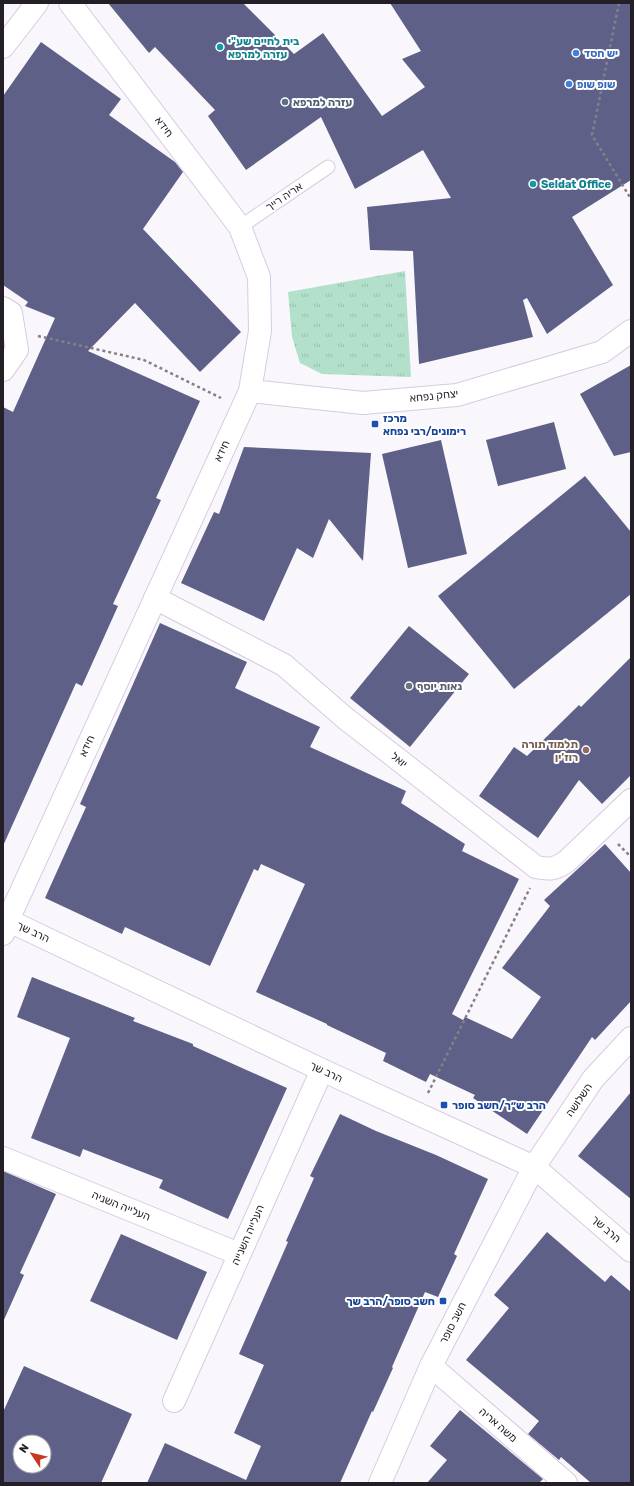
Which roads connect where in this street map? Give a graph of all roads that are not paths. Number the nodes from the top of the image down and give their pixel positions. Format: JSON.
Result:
{"nodes":[{"id":1,"x":37,"y":3,"type":"edge"},
{"id":2,"x":70,"y":3,"type":"edge"},
{"id":3,"x":3,"y":47,"type":"edge"},
{"id":4,"x":328,"y":167,"type":"dead end"},
{"id":5,"x":240,"y":227,"type":"junction"},
{"id":6,"x":3,"y":308,"type":"edge"},
{"id":7,"x":631,"y":331,"type":"edge"},
{"id":8,"x":3,"y":370,"type":"edge"},
{"id":9,"x":246,"y":400,"type":"junction"},
{"id":10,"x":155,"y":598,"type":"junction"},
{"id":11,"x":631,"y":800,"type":"edge"},
{"id":12,"x":5,"y":924,"type":"edge"},
{"id":13,"x":631,"y":1038,"type":"edge"},
{"id":14,"x":322,"y":1070,"type":"junction"},
{"id":15,"x":3,"y":1158,"type":"edge"},
{"id":16,"x":534,"y":1167,"type":"junction"},
{"id":17,"x":631,"y":1251,"type":"edge"},
{"id":18,"x":239,"y":1254,"type":"junction"},
{"id":19,"x":431,"y":1366,"type":"junction"},
{"id":20,"x":174,"y":1401,"type":"dead end"},
{"id":21,"x":380,"y":1483,"type":"edge"},
{"id":22,"x":566,"y":1483,"type":"edge"}],
"edges":[{"from":1,"to":3,"type":"street"},
{"from":2,"to":5,"type":"street","name":"חידא"},
{"from":4,"to":5,"type":"lane","name":"אריה רייך"},
{"from":5,"to":9,"type":"street","name":"חידא"},
{"from":6,"to":8,"type":"street"},
{"from":7,"to":9,"type":"street","name":"יצחק נפחא"},
{"from":9,"to":10,"type":"street","name":"חידא"},
{"from":10,"to":11,"type":"street","name":"יואל"},
{"from":10,"to":12,"type":"street","name":"חידא"},
{"from":12,"to":14,"type":"street","name":"הרב שך"},
{"from":13,"to":16,"type":"street","name":"השלושה"},
{"from":14,"to":16,"type":"street","name":"הרב שך"},
{"from":14,"to":18,"type":"street","name":"העלייה השנייה"},
{"from":15,"to":18,"type":"street","name":"העלייה השניה"},
{"from":16,"to":17,"type":"street","name":"הרב שך"},
{"from":16,"to":19,"type":"street","name":"חשב סופר"},
{"from":18,"to":20,"type":"street","name":"העלייה השנייה"},
{"from":19,"to":21,"type":"street","name":"חשב סופר"},
{"from":19,"to":22,"type":"street","name":"משה אריה"}]}
